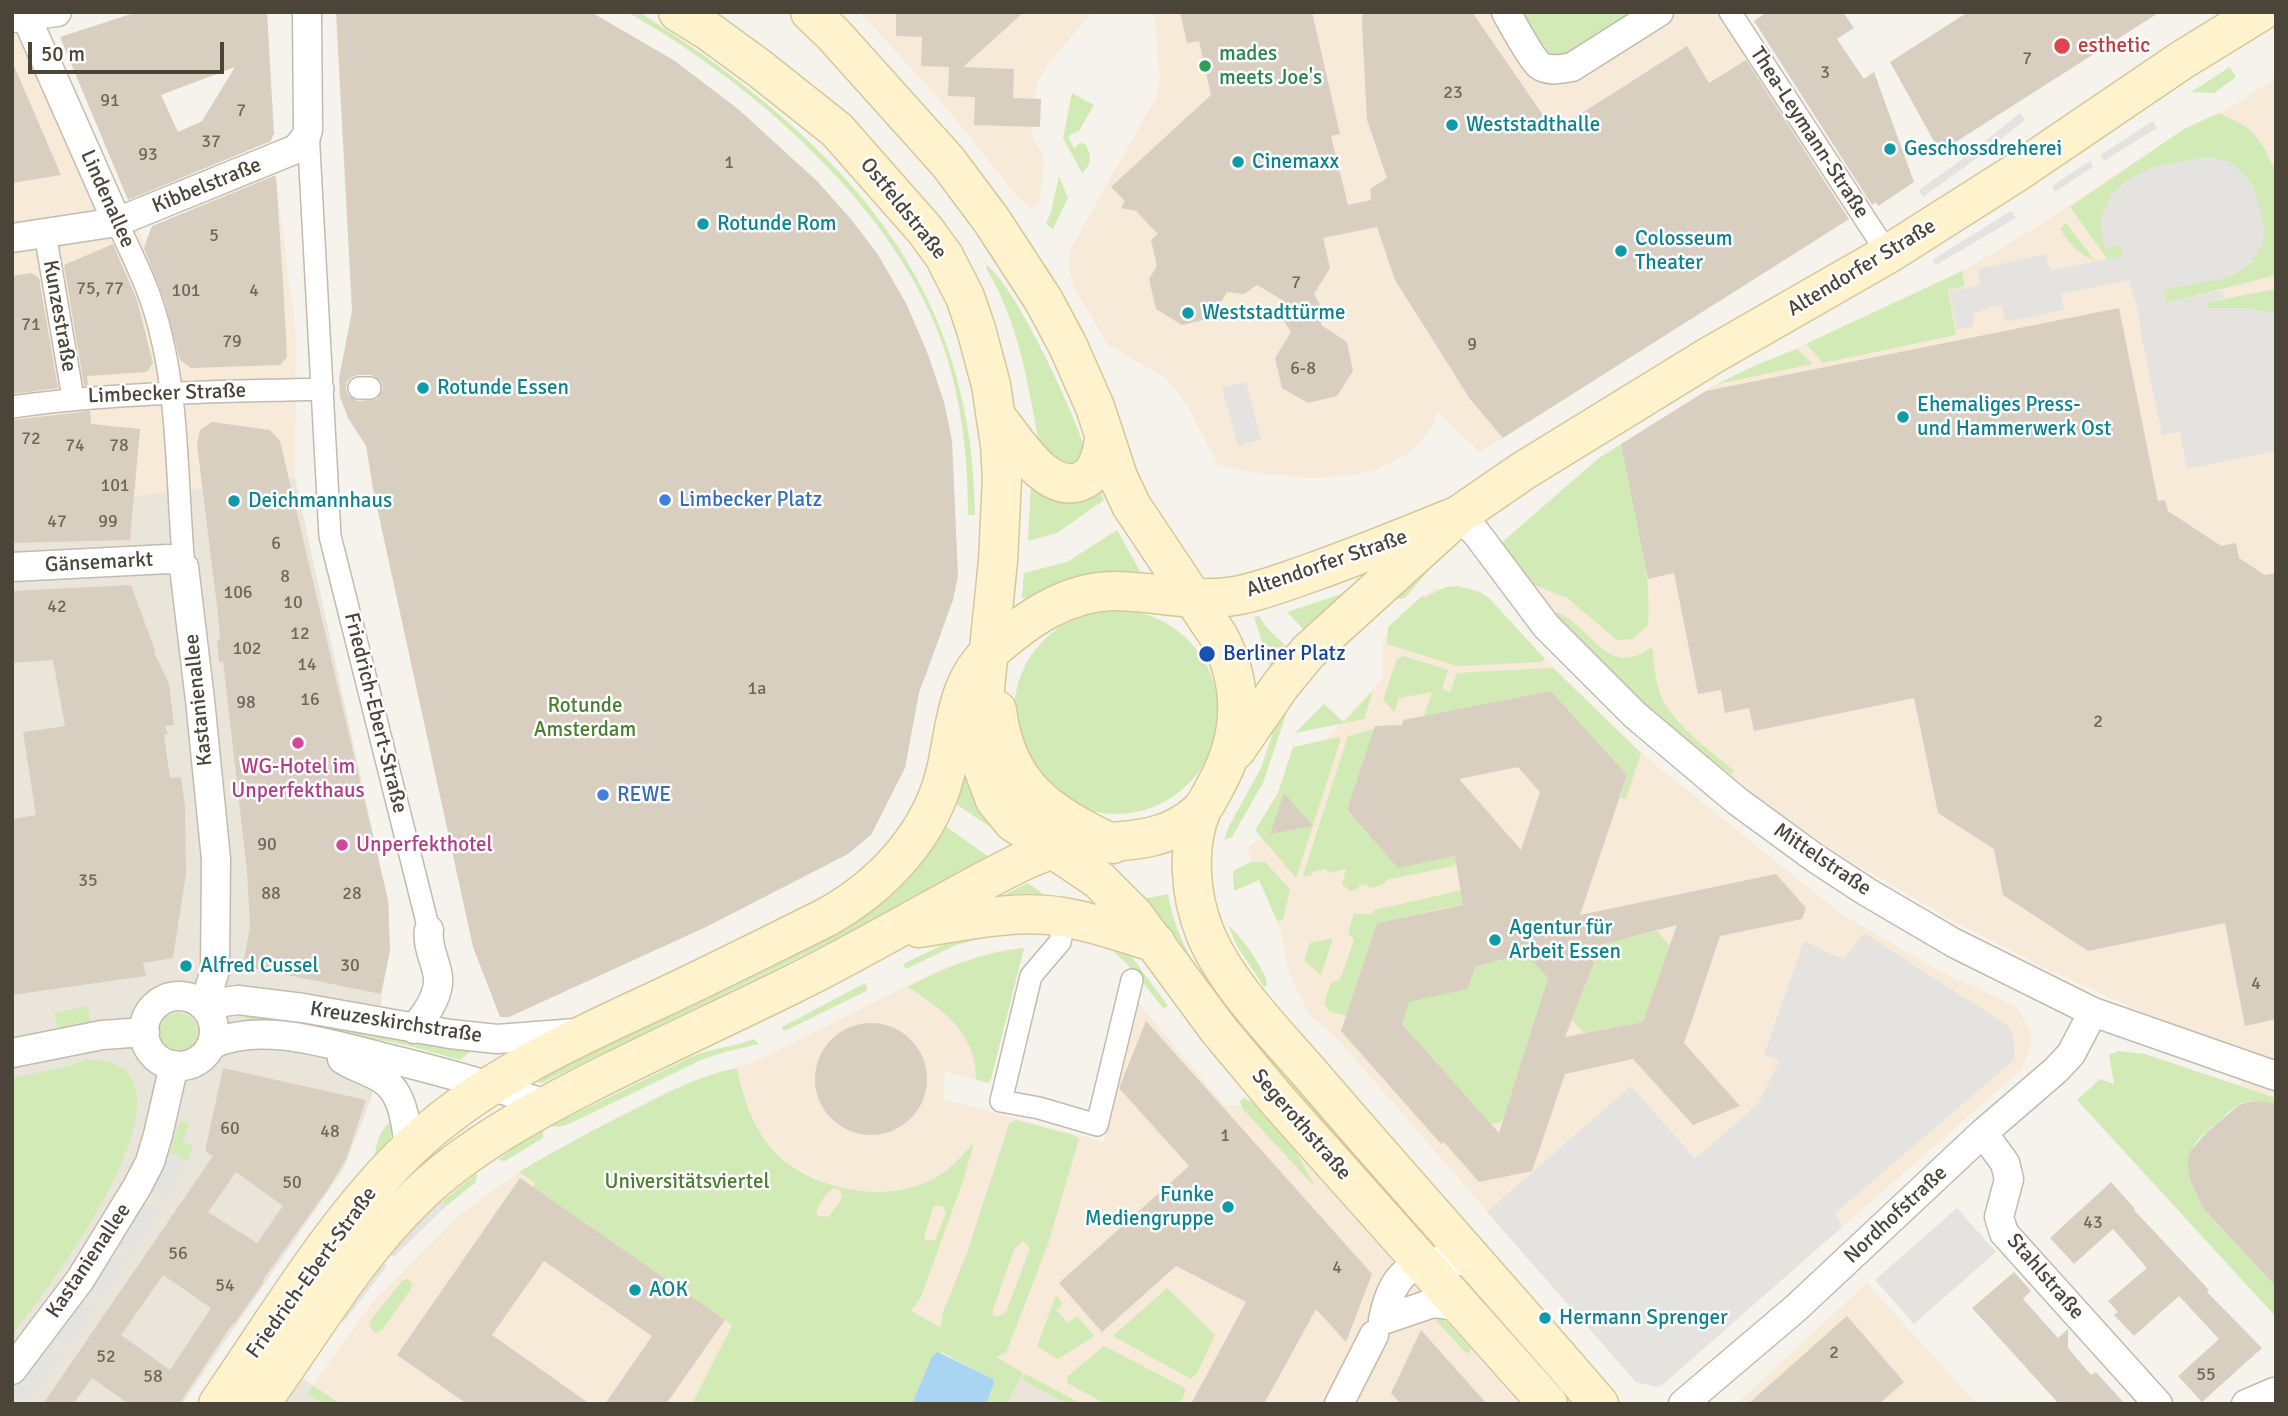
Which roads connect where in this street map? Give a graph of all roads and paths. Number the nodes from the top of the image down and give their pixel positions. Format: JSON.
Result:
{"nodes":[{"id":1,"x":57,"y":12,"type":"edge"},
{"id":2,"x":307,"y":12,"type":"edge"},
{"id":3,"x":678,"y":12,"type":"edge"},
{"id":4,"x":810,"y":12,"type":"edge"},
{"id":5,"x":1506,"y":12,"type":"edge"},
{"id":6,"x":1658,"y":12,"type":"edge"},
{"id":7,"x":1730,"y":12,"type":"edge"},
{"id":8,"x":21,"y":16,"type":"edge"},
{"id":9,"x":2237,"y":18,"type":"edge"},
{"id":10,"x":308,"y":130,"type":"junction"},
{"id":11,"x":117,"y":222,"type":"junction"},
{"id":12,"x":46,"y":233,"type":"junction"},
{"id":13,"x":12,"y":238,"type":"edge"},
{"id":14,"x":1888,"y":254,"type":"junction"},
{"id":15,"x":323,"y":389,"type":"junction"},
{"id":16,"x":171,"y":393,"type":"junction"},
{"id":17,"x":73,"y":398,"type":"junction"},
{"id":18,"x":12,"y":407,"type":"edge"},
{"id":19,"x":998,"y":419,"type":"junction"},
{"id":20,"x":1104,"y":439,"type":"junction"},
{"id":21,"x":1459,"y":515,"type":"junction"},
{"id":22,"x":12,"y":567,"type":"edge"},
{"id":23,"x":184,"y":567,"type":"junction"},
{"id":24,"x":1192,"y":599,"type":"junction"},
{"id":25,"x":989,"y":652,"type":"junction"},
{"id":26,"x":1228,"y":760,"type":"junction"},
{"id":27,"x":1202,"y":809,"type":"junction"},
{"id":28,"x":1113,"y":844,"type":"junction"},
{"id":29,"x":1053,"y":850,"type":"junction"},
{"id":30,"x":1063,"y":928,"type":"dead end"},
{"id":31,"x":429,"y":930,"type":"joint"},
{"id":32,"x":892,"y":932,"type":"junction"},
{"id":33,"x":1156,"y":943,"type":"junction"},
{"id":34,"x":1132,"y":980,"type":"dead end"},
{"id":35,"x":206,"y":1008,"type":"junction"},
{"id":36,"x":2093,"y":1012,"type":"junction"},
{"id":37,"x":414,"y":1029,"type":"junction"},
{"id":38,"x":145,"y":1032,"type":"junction"},
{"id":39,"x":586,"y":1032,"type":"junction"},
{"id":40,"x":317,"y":1041,"type":"junction"},
{"id":41,"x":211,"y":1045,"type":"junction"},
{"id":42,"x":12,"y":1053,"type":"edge"},
{"id":43,"x":174,"y":1065,"type":"junction"},
{"id":44,"x":2276,"y":1076,"type":"edge"},
{"id":45,"x":493,"y":1085,"type":"junction"},
{"id":46,"x":548,"y":1105,"type":"junction"},
{"id":47,"x":1983,"y":1133,"type":"junction"},
{"id":48,"x":409,"y":1148,"type":"junction"},
{"id":49,"x":1421,"y":1262,"type":"junction"},
{"id":50,"x":1474,"y":1262,"type":"junction"},
{"id":51,"x":1460,"y":1306,"type":"junction"},
{"id":52,"x":1374,"y":1335,"type":"dead end"},
{"id":53,"x":12,"y":1370,"type":"edge"},
{"id":54,"x":2274,"y":1392,"type":"edge"},
{"id":55,"x":218,"y":1404,"type":"edge"},
{"id":56,"x":260,"y":1404,"type":"edge"},
{"id":57,"x":1339,"y":1404,"type":"edge"},
{"id":58,"x":1548,"y":1404,"type":"edge"},
{"id":59,"x":1600,"y":1404,"type":"edge"},
{"id":60,"x":1683,"y":1404,"type":"edge"},
{"id":61,"x":2158,"y":1404,"type":"edge"},
{"id":62,"x":2246,"y":1404,"type":"edge"}],
"edges":[{"from":1,"to":8,"type":"street"},
{"from":2,"to":10,"type":"street"},
{"from":3,"to":19,"type":"main road","name":"Ostfeldstraße"},
{"from":4,"to":20,"type":"main road"},
{"from":5,"to":6,"type":"street"},
{"from":7,"to":14,"type":"street","name":"Thea-Leymann-Straße"},
{"from":8,"to":11,"type":"street","name":"Lindenallee"},
{"from":9,"to":14,"type":"main road","name":"Altendorfer Straße"},
{"from":10,"to":11,"type":"street","name":"Kibbelstraße"},
{"from":10,"to":15,"type":"street","name":"Friedrich-Ebert-Straße"},
{"from":11,"to":12,"type":"street","name":"Kibbelstraße"},
{"from":11,"to":16,"type":"street","name":"Lindenallee"},
{"from":12,"to":13,"type":"street","name":"Kibbelstraße"},
{"from":12,"to":17,"type":"street","name":"Kunzestraße"},
{"from":14,"to":21,"type":"main road","name":"Altendorfer Straße"},
{"from":15,"to":16,"type":"street","name":"Limbecker Straße"},
{"from":15,"to":31,"type":"street","name":"Friedrich-Ebert-Straße"},
{"from":16,"to":17,"type":"street","name":"Limbecker Straße"},
{"from":16,"to":23,"type":"street","name":"Kastanienallee"},
{"from":17,"to":18,"type":"street","name":"Limbecker Straße"},
{"from":19,"to":20,"type":"main road"},
{"from":19,"to":25,"type":"main road","name":"Ostfeldstraße"},
{"from":20,"to":24,"type":"main road"},
{"from":21,"to":24,"type":"main road","name":"Altendorfer Straße"},
{"from":21,"to":26,"type":"main road","name":"Altendorfer Straße"},
{"from":21,"to":36,"type":"street","name":"Mittelstraße"},
{"from":22,"to":23,"type":"street","name":"Gänsemarkt"},
{"from":23,"to":35,"type":"street","name":"Kastanienallee"},
{"from":24,"to":25,"type":"main road","name":"Altendorfer Straße"},
{"from":24,"to":26,"type":"main road"},
{"from":25,"to":28,"type":"main road"},
{"from":25,"to":29,"type":"main road","name":"Segerothstraße"},
{"from":25,"to":39,"type":"main road","name":"Friedrich-Ebert-Straße"},
{"from":26,"to":27,"type":"main road"},
{"from":27,"to":28,"type":"main road"},
{"from":27,"to":50,"type":"main road","name":"Segerothstraße"},
{"from":28,"to":29,"type":"main road","name":"Friedrich-Ebert-Straße"},
{"from":29,"to":32,"type":"main road","name":"Friedrich-Ebert-Straße"},
{"from":29,"to":33,"type":"main road","name":"Segerothstraße"},
{"from":30,"to":34,"type":"street"},
{"from":31,"to":37,"type":"street","name":"Friedrich-Ebert-Straße"},
{"from":32,"to":33,"type":"main road"},
{"from":32,"to":46,"type":"main road","name":"Friedrich-Ebert-Straße"},
{"from":33,"to":49,"type":"main road","name":"Segerothstraße"},
{"from":35,"to":37,"type":"street","name":"Kreuzeskirchstraße"},
{"from":35,"to":38,"type":"street"},
{"from":35,"to":41,"type":"street"},
{"from":36,"to":44,"type":"street","name":"Mittelstraße"},
{"from":36,"to":47,"type":"street","name":"Nordhofstraße"},
{"from":37,"to":39,"type":"street","name":"Kreuzeskirchstraße"},
{"from":38,"to":42,"type":"street"},
{"from":38,"to":43,"type":"street"},
{"from":39,"to":45,"type":"main road","name":"Friedrich-Ebert-Straße"},
{"from":40,"to":41,"type":"street","name":"Kreuzeskirchstraße"},
{"from":40,"to":45,"type":"street","name":"Kreuzeskirchstraße"},
{"from":40,"to":48,"type":"street","name":"Kreuzeskirchstraße"},
{"from":41,"to":43,"type":"street"},
{"from":43,"to":53,"type":"street","name":"Kastanienallee"},
{"from":45,"to":46,"type":"street","name":"Kreuzeskirchstraße"},
{"from":45,"to":48,"type":"main road","name":"Friedrich-Ebert-Straße"},
{"from":46,"to":56,"type":"main road","name":"Friedrich-Ebert-Straße"},
{"from":47,"to":60,"type":"street","name":"Nordhofstraße"},
{"from":47,"to":61,"type":"street","name":"Stahlstraße"},
{"from":48,"to":55,"type":"main road","name":"Friedrich-Ebert-Straße"},
{"from":49,"to":50,"type":"street"},
{"from":49,"to":51,"type":"main road","name":"Segerothstraße"},
{"from":49,"to":51,"type":"street"},
{"from":50,"to":59,"type":"main road","name":"Segerothstraße"},
{"from":51,"to":58,"type":"main road","name":"Segerothstraße"},
{"from":52,"to":57,"type":"street"},
{"from":54,"to":62,"type":"street"}]}
